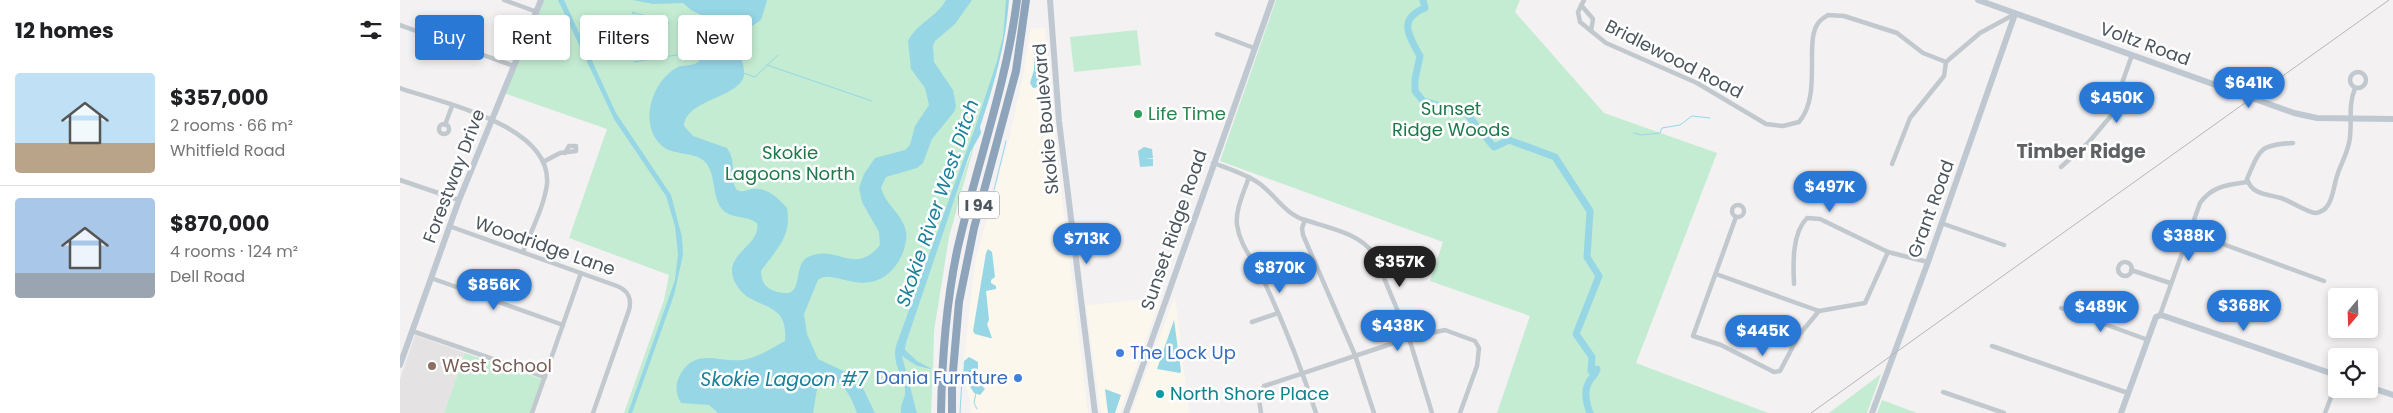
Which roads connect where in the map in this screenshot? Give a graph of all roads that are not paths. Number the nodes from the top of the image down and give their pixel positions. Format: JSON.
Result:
{"nodes":[{"id":1,"x":504,"y":0,"type":"edge"},
{"id":2,"x":541,"y":0,"type":"edge"},
{"id":3,"x":1017,"y":0,"type":"edge"},
{"id":4,"x":1026,"y":0,"type":"edge"},
{"id":5,"x":1050,"y":0,"type":"edge"},
{"id":6,"x":1272,"y":0,"type":"edge"},
{"id":7,"x":1584,"y":0,"type":"edge"},
{"id":8,"x":1978,"y":0,"type":"edge"},
{"id":9,"x":1581,"y":5,"type":"junction"},
{"id":10,"x":537,"y":12,"type":"junction"},
{"id":11,"x":2015,"y":14,"type":"junction"},
{"id":12,"x":400,"y":26,"type":"edge"},
{"id":13,"x":1591,"y":31,"type":"junction"},
{"id":14,"x":1218,"y":34,"type":"dead end"},
{"id":15,"x":1254,"y":48,"type":"junction"},
{"id":16,"x":2132,"y":55,"type":"junction"},
{"id":17,"x":1946,"y":62,"type":"junction"},
{"id":18,"x":514,"y":66,"type":"junction"},
{"id":19,"x":400,"y":88,"type":"edge"},
{"id":20,"x":2355,"y":88,"type":"dead end"},
{"id":21,"x":452,"y":106,"type":"junction"},
{"id":22,"x":2349,"y":119,"type":"junction"},
{"id":23,"x":2393,"y":119,"type":"edge"},
{"id":24,"x":490,"y":120,"type":"junction"},
{"id":25,"x":445,"y":125,"type":"dead end"},
{"id":26,"x":2293,"y":143,"type":"dead end"},
{"id":27,"x":565,"y":152,"type":"dead end"},
{"id":28,"x":543,"y":162,"type":"junction"},
{"id":29,"x":1213,"y":163,"type":"junction"},
{"id":30,"x":1892,"y":164,"type":"dead end"},
{"id":31,"x":2061,"y":167,"type":"dead end"},
{"id":32,"x":1249,"y":177,"type":"junction"},
{"id":33,"x":400,"y":180,"type":"edge"},
{"id":34,"x":2248,"y":182,"type":"junction"},
{"id":35,"x":459,"y":200,"type":"junction"},
{"id":36,"x":1736,"y":217,"type":"dead end"},
{"id":37,"x":1305,"y":220,"type":"junction"},
{"id":38,"x":1941,"y":223,"type":"junction"},
{"id":39,"x":449,"y":226,"type":"junction"},
{"id":40,"x":2190,"y":232,"type":"junction"},
{"id":41,"x":2004,"y":245,"type":"dead end"},
{"id":42,"x":523,"y":252,"type":"junction"},
{"id":43,"x":1888,"y":252,"type":"junction"},
{"id":44,"x":1402,"y":255,"type":"dead end"},
{"id":45,"x":1928,"y":262,"type":"junction"},
{"id":46,"x":1380,"y":264,"type":"junction"},
{"id":47,"x":2131,"y":270,"type":"dead end"},
{"id":48,"x":581,"y":273,"type":"junction"},
{"id":49,"x":1716,"y":274,"type":"junction"},
{"id":50,"x":431,"y":278,"type":"junction"},
{"id":51,"x":2324,"y":281,"type":"dead end"},
{"id":52,"x":2170,"y":283,"type":"junction"},
{"id":53,"x":1794,"y":284,"type":"dead end"},
{"id":54,"x":2060,"y":308,"type":"dead end"},
{"id":55,"x":1819,"y":311,"type":"junction"},
{"id":56,"x":1278,"y":313,"type":"junction"},
{"id":57,"x":2158,"y":316,"type":"junction"},
{"id":58,"x":1252,"y":322,"type":"dead end"},
{"id":59,"x":564,"y":325,"type":"junction"},
{"id":60,"x":412,"y":330,"type":"junction"},
{"id":61,"x":1409,"y":338,"type":"junction"},
{"id":62,"x":2148,"y":340,"type":"junction"},
{"id":63,"x":1992,"y":346,"type":"dead end"},
{"id":64,"x":1356,"y":356,"type":"junction"},
{"id":65,"x":400,"y":365,"type":"edge"},
{"id":66,"x":2328,"y":372,"type":"edge"},
{"id":67,"x":1303,"y":374,"type":"junction"},
{"id":68,"x":545,"y":377,"type":"junction"},
{"id":69,"x":2378,"y":390,"type":"edge"},
{"id":70,"x":1943,"y":392,"type":"dead end"},
{"id":71,"x":2128,"y":393,"type":"junction"},
{"id":72,"x":2393,"y":395,"type":"edge"},
{"id":73,"x":2331,"y":398,"type":"edge"},
{"id":74,"x":532,"y":413,"type":"edge"},
{"id":75,"x":592,"y":413,"type":"edge"},
{"id":76,"x":942,"y":413,"type":"edge"},
{"id":77,"x":952,"y":413,"type":"edge"},
{"id":78,"x":1095,"y":413,"type":"edge"},
{"id":79,"x":1126,"y":413,"type":"edge"},
{"id":80,"x":1261,"y":413,"type":"edge"},
{"id":81,"x":1316,"y":413,"type":"edge"},
{"id":82,"x":1374,"y":413,"type":"edge"},
{"id":83,"x":1432,"y":413,"type":"edge"},
{"id":84,"x":1460,"y":413,"type":"edge"},
{"id":85,"x":1872,"y":413,"type":"edge"},
{"id":86,"x":2004,"y":413,"type":"edge"},
{"id":87,"x":2121,"y":413,"type":"edge"},
{"id":88,"x":2325,"y":413,"type":"edge"}],
"edges":[{"from":1,"to":10,"type":"street"},
{"from":2,"to":10,"type":"street","name":"Forestway Drive"},
{"from":3,"to":76,"type":"highway","number":"I 94"},
{"from":4,"to":77,"type":"highway","number":"I 94"},
{"from":5,"to":78,"type":"street","name":"Skokie Boulevard"},
{"from":6,"to":15,"type":"street","name":"Sunset Ridge Road"},
{"from":7,"to":9,"type":"street"},
{"from":8,"to":11,"type":"street","name":"Voltz Road"},
{"from":9,"to":13,"type":"street","name":"Bridlewood Road"},
{"from":9,"to":13,"type":"street","name":"Bridlewood Road"},
{"from":10,"to":18,"type":"street","name":"Forestway Drive"},
{"from":11,"to":16,"type":"street","name":"Voltz Road"},
{"from":11,"to":17,"type":"street"},
{"from":11,"to":38,"type":"street","name":"Grant Road"},
{"from":12,"to":18,"type":"street"},
{"from":13,"to":17,"type":"street","name":"Bridlewood Road"},
{"from":14,"to":15,"type":"street"},
{"from":15,"to":29,"type":"street","name":"Sunset Ridge Road"},
{"from":16,"to":22,"type":"street","name":"Voltz Road"},
{"from":16,"to":31,"type":"street"},
{"from":17,"to":30,"type":"street"},
{"from":18,"to":24,"type":"street","name":"Forestway Drive"},
{"from":19,"to":21,"type":"street"},
{"from":20,"to":22,"type":"street"},
{"from":21,"to":24,"type":"street"},
{"from":21,"to":25,"type":"street"},
{"from":22,"to":23,"type":"street","name":"Voltz Road"},
{"from":22,"to":34,"type":"street"},
{"from":24,"to":28,"type":"street"},
{"from":24,"to":35,"type":"street","name":"Forestway Drive"},
{"from":26,"to":34,"type":"street"},
{"from":27,"to":28,"type":"street"},
{"from":28,"to":42,"type":"street"},
{"from":29,"to":32,"type":"street"},
{"from":29,"to":79,"type":"street","name":"Sunset Ridge Road"},
{"from":32,"to":37,"type":"street"},
{"from":32,"to":56,"type":"street"},
{"from":33,"to":35,"type":"street"},
{"from":34,"to":40,"type":"street"},
{"from":35,"to":39,"type":"street","name":"Forestway Drive"},
{"from":36,"to":49,"type":"street"},
{"from":37,"to":46,"type":"street"},
{"from":37,"to":64,"type":"street"},
{"from":38,"to":41,"type":"street"},
{"from":38,"to":45,"type":"street","name":"Grant Road"},
{"from":39,"to":42,"type":"street","name":"Woodridge Lane"},
{"from":39,"to":50,"type":"street","name":"Forestway Drive"},
{"from":40,"to":51,"type":"street"},
{"from":40,"to":52,"type":"street"},
{"from":42,"to":48,"type":"street","name":"Woodridge Lane"},
{"from":43,"to":45,"type":"street"},
{"from":43,"to":53,"type":"street"},
{"from":43,"to":55,"type":"street"},
{"from":44,"to":46,"type":"street"},
{"from":45,"to":85,"type":"street","name":"Grant Road"},
{"from":46,"to":61,"type":"street"},
{"from":47,"to":52,"type":"street"},
{"from":48,"to":59,"type":"street"},
{"from":48,"to":75,"type":"street","name":"Woodridge Lane"},
{"from":49,"to":55,"type":"street"},
{"from":49,"to":55,"type":"street"},
{"from":50,"to":59,"type":"street"},
{"from":50,"to":60,"type":"street","name":"Forestway Drive"},
{"from":52,"to":57,"type":"street"},
{"from":54,"to":62,"type":"street"},
{"from":56,"to":58,"type":"street"},
{"from":56,"to":67,"type":"street"},
{"from":57,"to":62,"type":"street"},
{"from":57,"to":66,"type":"street"},
{"from":59,"to":68,"type":"street"},
{"from":60,"to":65,"type":"street","name":"Forestway Drive"},
{"from":60,"to":68,"type":"street"},
{"from":61,"to":64,"type":"street"},
{"from":61,"to":83,"type":"street"},
{"from":61,"to":84,"type":"street"},
{"from":62,"to":71,"type":"street"},
{"from":63,"to":71,"type":"street"},
{"from":64,"to":67,"type":"street"},
{"from":64,"to":82,"type":"street"},
{"from":67,"to":80,"type":"street"},
{"from":67,"to":81,"type":"street"},
{"from":68,"to":74,"type":"street"},
{"from":69,"to":72,"type":"street"},
{"from":70,"to":86,"type":"street"},
{"from":71,"to":87,"type":"street"},
{"from":73,"to":88,"type":"street"}]}
